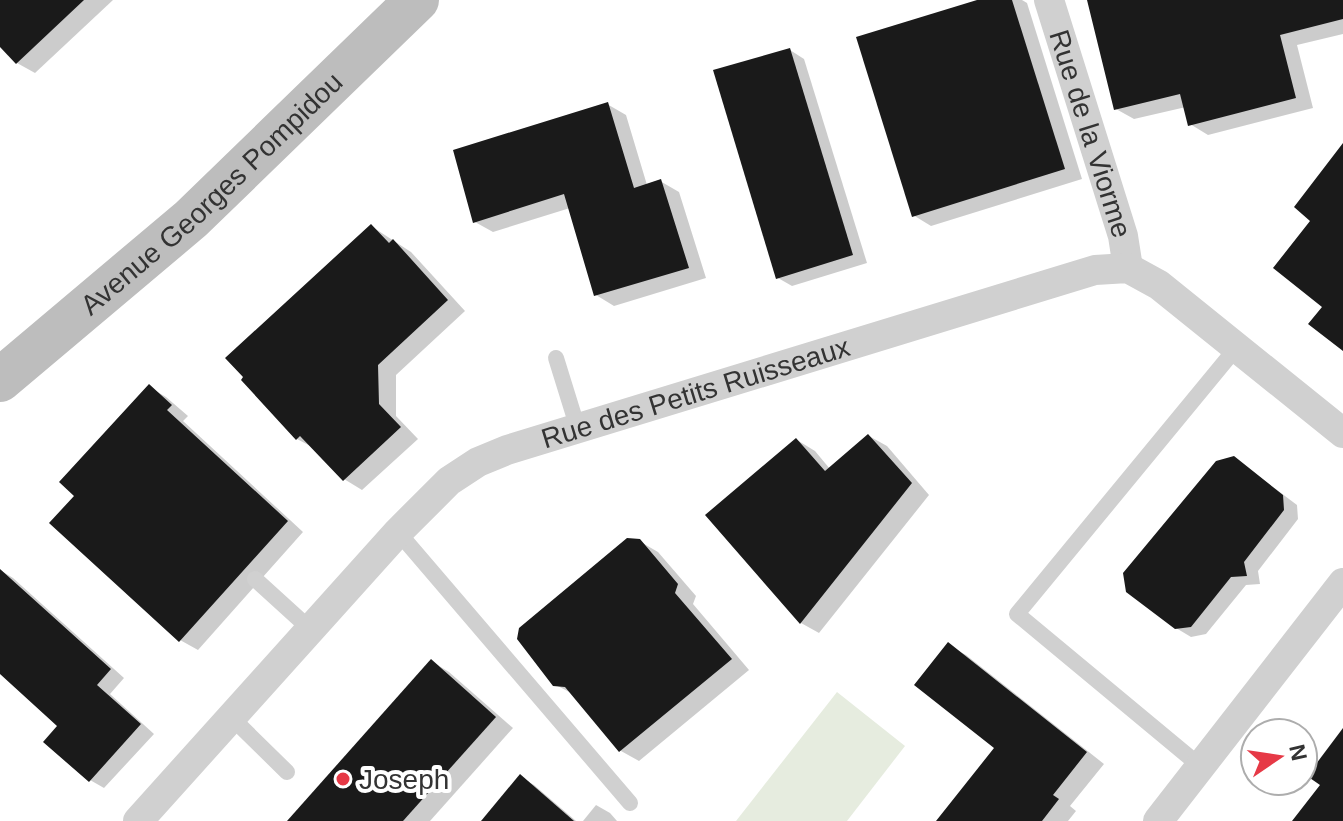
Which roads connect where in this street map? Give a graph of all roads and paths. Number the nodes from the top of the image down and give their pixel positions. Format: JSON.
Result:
{"nodes":[{"id":1,"x":384,"y":0,"type":"edge"},
{"id":2,"x":417,"y":0,"type":"edge"},
{"id":3,"x":1049,"y":0,"type":"edge"},
{"id":4,"x":1128,"y":268,"type":"junction"},
{"id":5,"x":1237,"y":347,"type":"junction"},
{"id":6,"x":556,"y":358,"type":"dead end"},
{"id":7,"x":0,"y":378,"type":"edge"},
{"id":8,"x":578,"y":429,"type":"junction"},
{"id":9,"x":1343,"y":433,"type":"edge"},
{"id":10,"x":398,"y":532,"type":"junction"},
{"id":11,"x":255,"y":579,"type":"dead end"},
{"id":12,"x":1343,"y":583,"type":"edge"},
{"id":13,"x":310,"y":629,"type":"junction"},
{"id":14,"x":231,"y":717,"type":"junction"},
{"id":15,"x":1200,"y":766,"type":"junction"},
{"id":16,"x":287,"y":772,"type":"dead end"},
{"id":17,"x":630,"y":803,"type":"dead end"},
{"id":18,"x":138,"y":821,"type":"edge"},
{"id":19,"x":1158,"y":821,"type":"edge"}],
"edges":[{"from":1,"to":7,"type":"main road","name":"Avenue Georges Pompidou"},
{"from":2,"to":7,"type":"main road","name":"Avenue Georges Pompidou"},
{"from":3,"to":4,"type":"street","name":"Rue de la Viorme"},
{"from":4,"to":5,"type":"street"},
{"from":4,"to":8,"type":"street","name":"Rue des Petits Ruisseaux"},
{"from":5,"to":9,"type":"street"},
{"from":5,"to":15,"type":"lane"},
{"from":6,"to":8,"type":"lane"},
{"from":8,"to":10,"type":"street","name":"Rue des Petits Ruisseaux"},
{"from":10,"to":13,"type":"street","name":"Rue des Petits Ruisseaux"},
{"from":10,"to":17,"type":"lane"},
{"from":11,"to":13,"type":"lane"},
{"from":12,"to":15,"type":"street"},
{"from":13,"to":14,"type":"street","name":"Rue des Petits Ruisseaux"},
{"from":14,"to":16,"type":"lane"},
{"from":14,"to":18,"type":"street","name":"Rue des Petits Ruisseaux"},
{"from":15,"to":19,"type":"street"}]}
